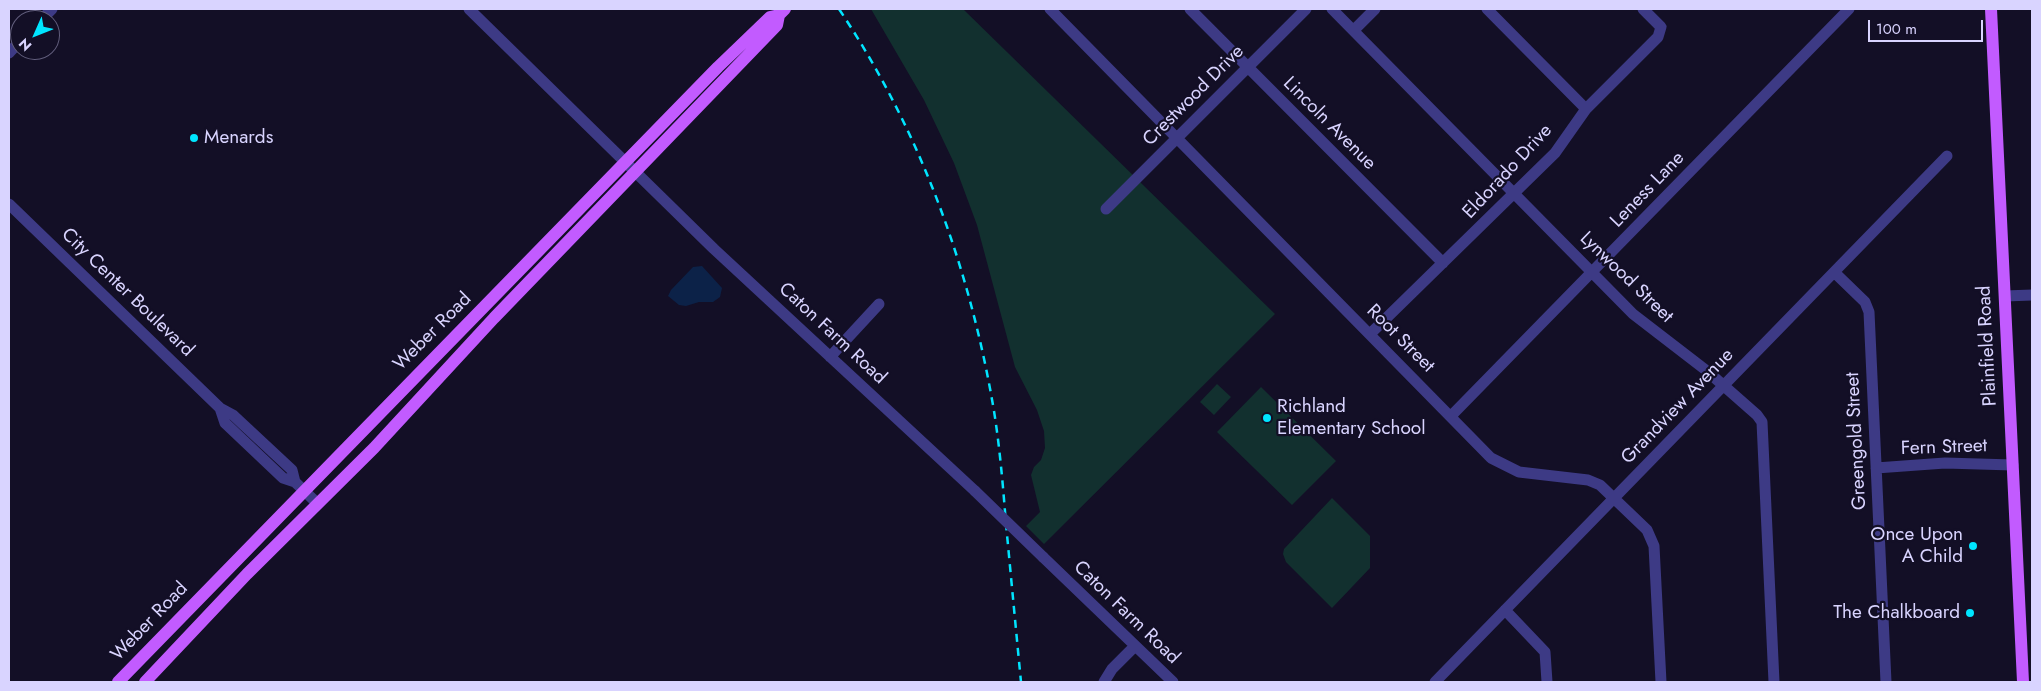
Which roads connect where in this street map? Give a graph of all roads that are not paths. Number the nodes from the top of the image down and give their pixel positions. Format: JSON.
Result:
{"nodes":[{"id":1,"x":469,"y":9,"type":"edge"},
{"id":2,"x":1050,"y":9,"type":"edge"},
{"id":3,"x":1190,"y":9,"type":"edge"},
{"id":4,"x":1306,"y":9,"type":"edge"},
{"id":5,"x":1332,"y":9,"type":"edge"},
{"id":6,"x":1375,"y":9,"type":"edge"},
{"id":7,"x":1487,"y":9,"type":"edge"},
{"id":8,"x":1643,"y":9,"type":"edge"},
{"id":9,"x":1849,"y":9,"type":"edge"},
{"id":10,"x":1991,"y":9,"type":"edge"},
{"id":11,"x":782,"y":12,"type":"edge"},
{"id":12,"x":1354,"y":30,"type":"junction"},
{"id":13,"x":1248,"y":66,"type":"junction"},
{"id":14,"x":1586,"y":109,"type":"junction"},
{"id":15,"x":1176,"y":138,"type":"junction"},
{"id":16,"x":1947,"y":156,"type":"dead end"},
{"id":17,"x":625,"y":162,"type":"junction"},
{"id":18,"x":635,"y":172,"type":"junction"},
{"id":19,"x":1515,"y":194,"type":"junction"},
{"id":20,"x":9,"y":204,"type":"edge"},
{"id":21,"x":1106,"y":208,"type":"dead end"},
{"id":22,"x":1443,"y":263,"type":"junction"},
{"id":23,"x":1592,"y":272,"type":"junction"},
{"id":24,"x":1834,"y":272,"type":"junction"},
{"id":25,"x":2032,"y":295,"type":"edge"},
{"id":26,"x":2005,"y":296,"type":"junction"},
{"id":27,"x":879,"y":304,"type":"dead end"},
{"id":28,"x":1370,"y":334,"type":"junction"},
{"id":29,"x":830,"y":357,"type":"junction"},
{"id":30,"x":1723,"y":386,"type":"junction"},
{"id":31,"x":1451,"y":416,"type":"junction"},
{"id":32,"x":2012,"y":465,"type":"junction"},
{"id":33,"x":1876,"y":468,"type":"junction"},
{"id":34,"x":300,"y":486,"type":"junction"},
{"id":35,"x":1613,"y":498,"type":"junction"},
{"id":36,"x":318,"y":504,"type":"junction"},
{"id":37,"x":1505,"y":610,"type":"junction"},
{"id":38,"x":1135,"y":646,"type":"junction"},
{"id":39,"x":118,"y":682,"type":"edge"},
{"id":40,"x":145,"y":682,"type":"edge"},
{"id":41,"x":1104,"y":682,"type":"edge"},
{"id":42,"x":1173,"y":682,"type":"edge"},
{"id":43,"x":1434,"y":682,"type":"edge"},
{"id":44,"x":1547,"y":682,"type":"edge"},
{"id":45,"x":1661,"y":682,"type":"edge"},
{"id":46,"x":1774,"y":682,"type":"edge"},
{"id":47,"x":1886,"y":682,"type":"edge"},
{"id":48,"x":2023,"y":682,"type":"edge"}],
"edges":[{"from":1,"to":17,"type":"street","name":"Caton Farm Road"},
{"from":2,"to":15,"type":"street","name":"Root Street"},
{"from":3,"to":13,"type":"street","name":"Lincoln Avenue"},
{"from":4,"to":13,"type":"street","name":"Crestwood Drive"},
{"from":5,"to":12,"type":"street","name":"Lynwood Street"},
{"from":6,"to":12,"type":"street"},
{"from":7,"to":14,"type":"street"},
{"from":8,"to":14,"type":"street","name":"Eldorado Drive"},
{"from":9,"to":23,"type":"street","name":"Leness Lane"},
{"from":10,"to":26,"type":"main road","name":"Plainfield Road"},
{"from":11,"to":17,"type":"main road","name":"Weber Road"},
{"from":11,"to":18,"type":"main road","name":"Weber Road"},
{"from":12,"to":19,"type":"street","name":"Lynwood Street"},
{"from":13,"to":15,"type":"street","name":"Crestwood Drive"},
{"from":13,"to":22,"type":"street","name":"Lincoln Avenue"},
{"from":14,"to":19,"type":"street","name":"Eldorado Drive"},
{"from":15,"to":21,"type":"street","name":"Crestwood Drive"},
{"from":15,"to":28,"type":"street","name":"Root Street"},
{"from":16,"to":24,"type":"street","name":"Grandview Avenue"},
{"from":17,"to":18,"type":"street","name":"Caton Farm Road"},
{"from":17,"to":34,"type":"main road","name":"Weber Road"},
{"from":18,"to":29,"type":"street","name":"Caton Farm Road"},
{"from":18,"to":36,"type":"main road","name":"Weber Road"},
{"from":19,"to":22,"type":"street","name":"Eldorado Drive"},
{"from":19,"to":23,"type":"street","name":"Lynwood Street"},
{"from":20,"to":34,"type":"street","name":"City Center Boulevard"},
{"from":22,"to":28,"type":"street","name":"Eldorado Drive"},
{"from":23,"to":30,"type":"street","name":"Lynwood Street"},
{"from":23,"to":31,"type":"street","name":"Leness Lane"},
{"from":24,"to":30,"type":"street","name":"Grandview Avenue"},
{"from":24,"to":33,"type":"street","name":"Greengold Street"},
{"from":25,"to":26,"type":"street"},
{"from":26,"to":32,"type":"main road","name":"Plainfield Road"},
{"from":27,"to":29,"type":"street"},
{"from":28,"to":31,"type":"street","name":"Root Street"},
{"from":29,"to":38,"type":"street","name":"Caton Farm Road","bridge":true},
{"from":30,"to":35,"type":"street","name":"Grandview Avenue"},
{"from":30,"to":46,"type":"street","name":"Lynwood Street"},
{"from":31,"to":35,"type":"street","name":"Root Street"},
{"from":32,"to":33,"type":"street","name":"Fern Street"},
{"from":32,"to":48,"type":"main road","name":"Plainfield Road"},
{"from":33,"to":47,"type":"street","name":"Greengold Street"},
{"from":34,"to":36,"type":"street","name":"City Center Boulevard"},
{"from":34,"to":39,"type":"main road","name":"Weber Road"},
{"from":35,"to":37,"type":"street","name":"Grandview Avenue"},
{"from":35,"to":45,"type":"street","name":"Root Street"},
{"from":36,"to":40,"type":"main road","name":"Weber Road"},
{"from":37,"to":43,"type":"street","name":"Grandview Avenue"},
{"from":37,"to":44,"type":"street"},
{"from":38,"to":41,"type":"street"},
{"from":38,"to":42,"type":"street","name":"Caton Farm Road"}]}
